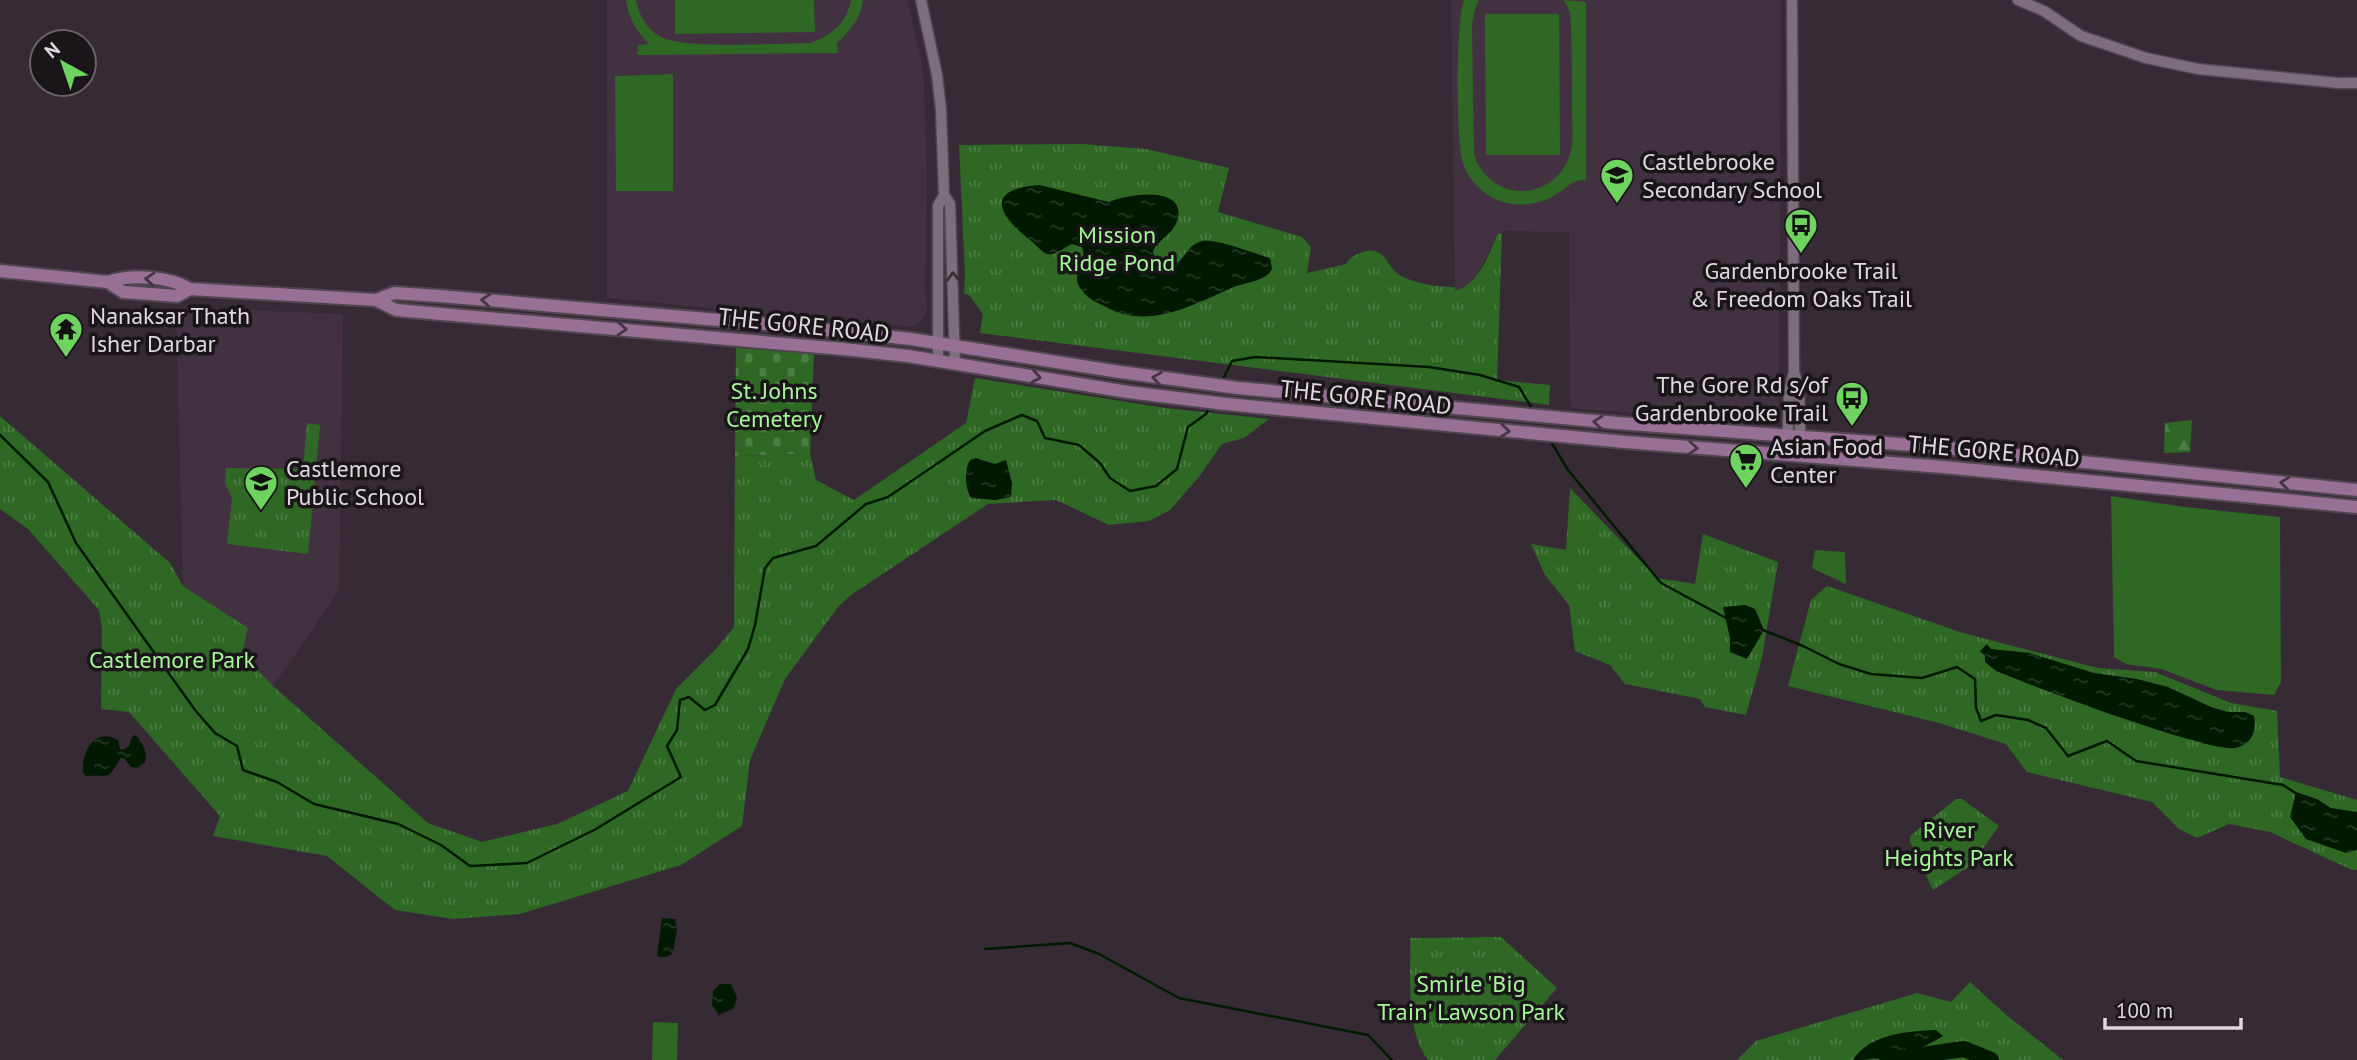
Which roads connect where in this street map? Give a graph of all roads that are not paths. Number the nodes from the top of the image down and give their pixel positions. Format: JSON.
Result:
{"nodes":[{"id":1,"x":921,"y":0,"type":"edge"},
{"id":2,"x":1792,"y":0,"type":"edge"},
{"id":3,"x":2018,"y":0,"type":"edge"},
{"id":4,"x":2357,"y":83,"type":"edge"},
{"id":5,"x":944,"y":195,"type":"junction"},
{"id":6,"x":0,"y":271,"type":"edge"},
{"id":7,"x":376,"y":300,"type":"junction"},
{"id":8,"x":938,"y":343,"type":"junction"},
{"id":9,"x":955,"y":345,"type":"junction"},
{"id":10,"x":939,"y":361,"type":"junction"},
{"id":11,"x":955,"y":364,"type":"junction"},
{"id":12,"x":1795,"y":436,"type":"junction"},
{"id":13,"x":1969,"y":450,"type":"junction"},
{"id":14,"x":1787,"y":454,"type":"junction"},
{"id":15,"x":1801,"y":455,"type":"junction"},
{"id":16,"x":1966,"y":469,"type":"junction"},
{"id":17,"x":2148,"y":469,"type":"junction"},
{"id":18,"x":2146,"y":487,"type":"junction"},
{"id":19,"x":2357,"y":490,"type":"edge"},
{"id":20,"x":2357,"y":507,"type":"edge"}],
"edges":[{"from":1,"to":5,"type":"street"},
{"from":2,"to":12,"type":"street"},
{"from":3,"to":4,"type":"street"},
{"from":5,"to":8,"type":"street"},
{"from":9,"to":5,"type":"street","one_way":true},
{"from":6,"to":7,"type":"main road","name":"THE GORE ROAD"},
{"from":8,"to":7,"type":"main road","name":"THE GORE ROAD","one_way":true},
{"from":7,"to":10,"type":"main road","name":"THE GORE ROAD","one_way":true},
{"from":8,"to":9,"type":"main road","name":"THE GORE ROAD"},
{"from":8,"to":10,"type":"street"},
{"from":9,"to":11,"type":"street"},
{"from":12,"to":9,"type":"main road","name":"THE GORE ROAD","one_way":true},
{"from":10,"to":11,"type":"main road","name":"THE GORE ROAD"},
{"from":11,"to":14,"type":"main road","name":"THE GORE ROAD","one_way":true},
{"from":12,"to":13,"type":"main road","name":"THE GORE ROAD"},
{"from":12,"to":14,"type":"street"},
{"from":12,"to":15,"type":"street"},
{"from":13,"to":16,"type":"main road"},
{"from":13,"to":17,"type":"main road","name":"THE GORE ROAD"},
{"from":14,"to":15,"type":"main road","name":"THE GORE ROAD"},
{"from":15,"to":16,"type":"main road","name":"THE GORE ROAD"},
{"from":16,"to":18,"type":"main road","name":"THE GORE ROAD"},
{"from":17,"to":18,"type":"main road"},
{"from":19,"to":17,"type":"main road","name":"THE GORE ROAD","one_way":true},
{"from":18,"to":20,"type":"main road","name":"THE GORE ROAD"}]}
